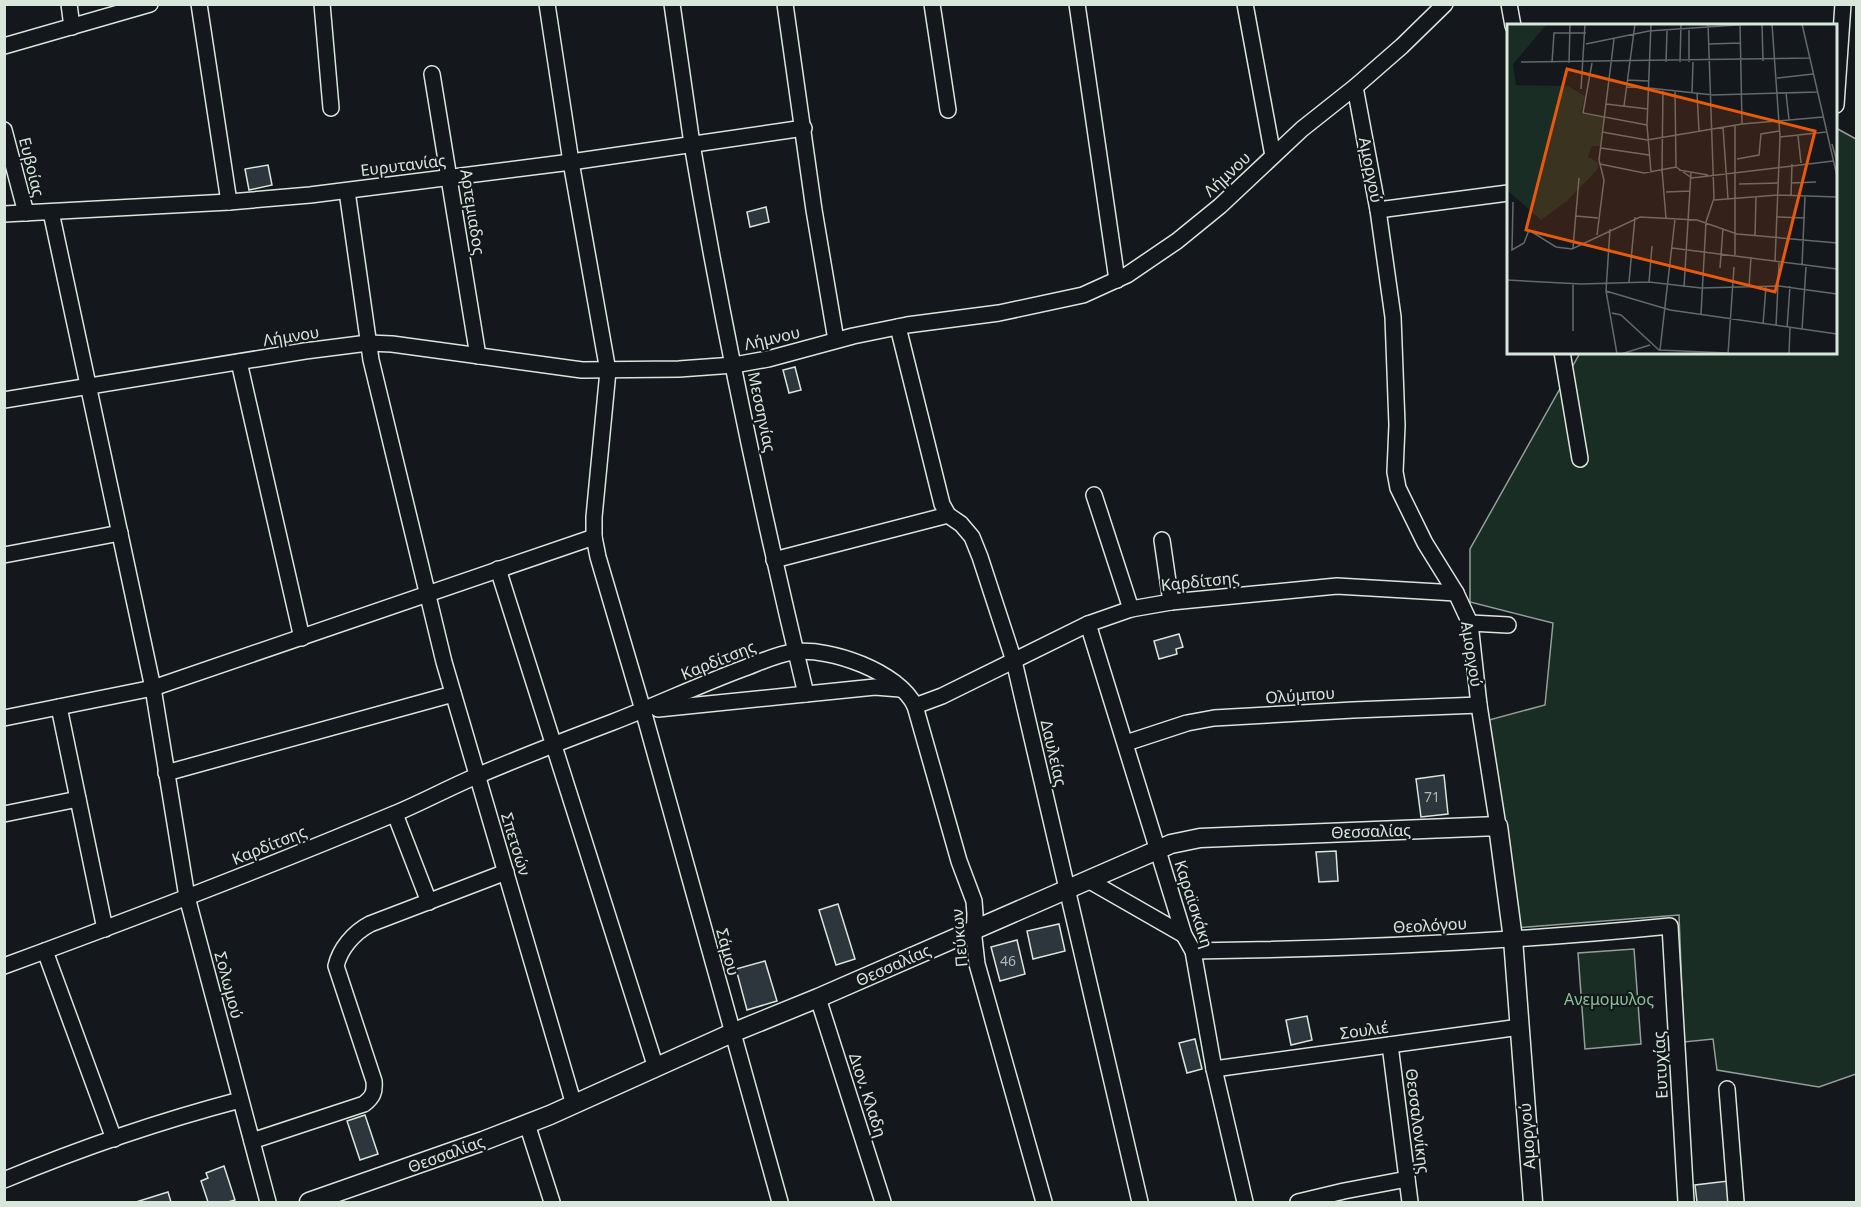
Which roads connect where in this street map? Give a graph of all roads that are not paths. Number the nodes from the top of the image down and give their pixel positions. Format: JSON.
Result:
{"nodes":[{"id":1,"x":69,"y":4,"type":"edge"},
{"id":2,"x":150,"y":4,"type":"edge"},
{"id":3,"x":199,"y":4,"type":"edge"},
{"id":4,"x":322,"y":4,"type":"edge"},
{"id":5,"x":547,"y":4,"type":"edge"},
{"id":6,"x":672,"y":4,"type":"edge"},
{"id":7,"x":786,"y":4,"type":"edge"},
{"id":8,"x":932,"y":4,"type":"edge"},
{"id":9,"x":1077,"y":4,"type":"edge"},
{"id":10,"x":1245,"y":4,"type":"edge"},
{"id":11,"x":1445,"y":4,"type":"edge"},
{"id":12,"x":1509,"y":4,"type":"edge"},
{"id":13,"x":1843,"y":4,"type":"edge"},
{"id":14,"x":1512,"y":24,"type":"edge"},
{"id":15,"x":72,"y":27,"type":"junction"},
{"id":16,"x":4,"y":46,"type":"edge"},
{"id":17,"x":432,"y":74,"type":"dead end"},
{"id":18,"x":1355,"y":87,"type":"junction"},
{"id":19,"x":1837,"y":91,"type":"edge"},
{"id":20,"x":331,"y":108,"type":"dead end"},
{"id":21,"x":948,"y":110,"type":"dead end"},
{"id":22,"x":804,"y":128,"type":"junction"},
{"id":23,"x":4,"y":130,"type":"edge"},
{"id":24,"x":693,"y":144,"type":"junction"},
{"id":25,"x":1273,"y":156,"type":"junction"},
{"id":26,"x":572,"y":162,"type":"junction"},
{"id":27,"x":449,"y":177,"type":"junction"},
{"id":28,"x":347,"y":191,"type":"junction"},
{"id":29,"x":1507,"y":193,"type":"edge"},
{"id":30,"x":229,"y":202,"type":"junction"},
{"id":31,"x":1378,"y":210,"type":"junction"},
{"id":32,"x":51,"y":212,"type":"junction"},
{"id":33,"x":26,"y":213,"type":"junction"},
{"id":34,"x":4,"y":214,"type":"edge"},
{"id":35,"x":1117,"y":280,"type":"junction"},
{"id":36,"x":898,"y":327,"type":"junction"},
{"id":37,"x":836,"y":340,"type":"junction"},
{"id":38,"x":368,"y":343,"type":"junction"},
{"id":39,"x":1562,"y":354,"type":"edge"},
{"id":40,"x":478,"y":356,"type":"junction"},
{"id":41,"x":239,"y":362,"type":"junction"},
{"id":42,"x":734,"y":365,"type":"junction"},
{"id":43,"x":608,"y":371,"type":"junction"},
{"id":44,"x":89,"y":386,"type":"junction"},
{"id":45,"x":4,"y":400,"type":"edge"},
{"id":46,"x":1580,"y":459,"type":"dead end"},
{"id":47,"x":1094,"y":495,"type":"dead end"},
{"id":48,"x":948,"y":515,"type":"junction"},
{"id":49,"x":120,"y":533,"type":"junction"},
{"id":50,"x":594,"y":537,"type":"junction"},
{"id":51,"x":1162,"y":540,"type":"dead end"},
{"id":52,"x":4,"y":555,"type":"edge"},
{"id":53,"x":774,"y":560,"type":"junction"},
{"id":54,"x":498,"y":569,"type":"junction"},
{"id":55,"x":428,"y":593,"type":"junction"},
{"id":56,"x":1456,"y":593,"type":"junction"},
{"id":57,"x":1171,"y":602,"type":"junction"},
{"id":58,"x":1131,"y":609,"type":"junction"},
{"id":59,"x":1470,"y":623,"type":"junction"},
{"id":60,"x":1088,"y":624,"type":"junction"},
{"id":61,"x":1508,"y":625,"type":"dead end"},
{"id":62,"x":302,"y":638,"type":"junction"},
{"id":63,"x":796,"y":651,"type":"junction"},
{"id":64,"x":1014,"y":661,"type":"junction"},
{"id":65,"x":153,"y":688,"type":"junction"},
{"id":66,"x":902,"y":690,"type":"junction"},
{"id":67,"x":453,"y":694,"type":"junction"},
{"id":68,"x":806,"y":694,"type":"junction"},
{"id":69,"x":1479,"y":705,"type":"junction"},
{"id":70,"x":915,"y":706,"type":"junction"},
{"id":71,"x":59,"y":707,"type":"junction"},
{"id":72,"x":643,"y":710,"type":"junction"},
{"id":73,"x":4,"y":718,"type":"edge"},
{"id":74,"x":1126,"y":743,"type":"junction"},
{"id":75,"x":554,"y":744,"type":"junction"},
{"id":76,"x":166,"y":773,"type":"junction"},
{"id":77,"x":476,"y":776,"type":"junction"},
{"id":78,"x":78,"y":800,"type":"junction"},
{"id":79,"x":4,"y":814,"type":"edge"},
{"id":80,"x":395,"y":814,"type":"junction"},
{"id":81,"x":1498,"y":826,"type":"junction"},
{"id":82,"x":1158,"y":850,"type":"junction"},
{"id":83,"x":506,"y":872,"type":"junction"},
{"id":84,"x":1088,"y":880,"type":"junction"},
{"id":85,"x":1068,"y":889,"type":"junction"},
{"id":86,"x":187,"y":897,"type":"junction"},
{"id":87,"x":429,"y":902,"type":"junction"},
{"id":88,"x":1670,"y":926,"type":"joint"},
{"id":89,"x":105,"y":929,"type":"junction"},
{"id":90,"x":974,"y":929,"type":"junction"},
{"id":91,"x":1184,"y":935,"type":"junction"},
{"id":92,"x":1513,"y":939,"type":"junction"},
{"id":93,"x":45,"y":951,"type":"junction"},
{"id":94,"x":1193,"y":951,"type":"junction"},
{"id":95,"x":4,"y":966,"type":"edge"},
{"id":96,"x":818,"y":998,"type":"junction"},
{"id":97,"x":1520,"y":1027,"type":"junction"},
{"id":98,"x":732,"y":1033,"type":"junction"},
{"id":99,"x":1390,"y":1045,"type":"junction"},
{"id":100,"x":656,"y":1068,"type":"junction"},
{"id":101,"x":1214,"y":1069,"type":"junction"},
{"id":102,"x":1727,"y":1089,"type":"dead end"},
{"id":103,"x":240,"y":1100,"type":"junction"},
{"id":104,"x":574,"y":1105,"type":"junction"},
{"id":105,"x":527,"y":1124,"type":"junction"},
{"id":106,"x":114,"y":1139,"type":"junction"},
{"id":107,"x":252,"y":1141,"type":"junction"},
{"id":108,"x":1407,"y":1179,"type":"junction"},
{"id":109,"x":4,"y":1180,"type":"edge"},
{"id":110,"x":268,"y":1203,"type":"edge"},
{"id":111,"x":309,"y":1203,"type":"edge"},
{"id":112,"x":552,"y":1203,"type":"edge"},
{"id":113,"x":780,"y":1203,"type":"edge"},
{"id":114,"x":883,"y":1203,"type":"edge"},
{"id":115,"x":1044,"y":1203,"type":"edge"},
{"id":116,"x":1140,"y":1203,"type":"edge"},
{"id":117,"x":1245,"y":1203,"type":"edge"},
{"id":118,"x":1298,"y":1203,"type":"edge"},
{"id":119,"x":1410,"y":1203,"type":"edge"},
{"id":120,"x":1533,"y":1203,"type":"edge"},
{"id":121,"x":1686,"y":1203,"type":"edge"},
{"id":122,"x":1736,"y":1203,"type":"edge"}],
"edges":[{"from":1,"to":15,"type":"street"},
{"from":2,"to":15,"type":"street"},
{"from":3,"to":30,"type":"street"},
{"from":4,"to":20,"type":"street"},
{"from":5,"to":26,"type":"street","name":"Σάμου"},
{"from":6,"to":24,"type":"street","name":"Μεσσηνίας"},
{"from":7,"to":22,"type":"street"},
{"from":8,"to":21,"type":"street"},
{"from":9,"to":35,"type":"street"},
{"from":10,"to":25,"type":"street"},
{"from":11,"to":18,"type":"street","name":"Λήμνου"},
{"from":12,"to":14,"type":"street"},
{"from":13,"to":19,"type":"street"},
{"from":15,"to":16,"type":"street"},
{"from":17,"to":27,"type":"street","name":"Αρτεμιαδος"},
{"from":18,"to":25,"type":"street","name":"Λήμνου"},
{"from":18,"to":31,"type":"street","name":"Αμοργού"},
{"from":22,"to":24,"type":"street","name":"Ευρυτανίας"},
{"from":22,"to":37,"type":"street"},
{"from":23,"to":33,"type":"street","name":"Ευβοίας"},
{"from":24,"to":26,"type":"street","name":"Ευρυτανίας"},
{"from":24,"to":42,"type":"street","name":"Μεσσηνίας"},
{"from":25,"to":35,"type":"street","name":"Λήμνου"},
{"from":26,"to":27,"type":"street","name":"Ευρυτανίας"},
{"from":26,"to":43,"type":"street","name":"Σάμου"},
{"from":27,"to":28,"type":"street","name":"Ευρυτανίας"},
{"from":27,"to":40,"type":"street","name":"Αρτεμιαδος"},
{"from":28,"to":30,"type":"street","name":"Ευρυτανίας"},
{"from":28,"to":38,"type":"street","name":"Σπετσών"},
{"from":29,"to":31,"type":"street"},
{"from":30,"to":32,"type":"street","name":"Ευρυτανίας"},
{"from":31,"to":56,"type":"street","name":"Αμοργού"},
{"from":32,"to":33,"type":"street","name":"Ευρυτανίας"},
{"from":32,"to":44,"type":"street","name":"Σολωμού"},
{"from":33,"to":34,"type":"street","name":"Ευρυτανίας"},
{"from":35,"to":36,"type":"street","name":"Λήμνου"},
{"from":36,"to":37,"type":"street","name":"Λήμνου"},
{"from":36,"to":48,"type":"street","name":"Δαυλείας"},
{"from":37,"to":42,"type":"street","name":"Λήμνου"},
{"from":38,"to":40,"type":"street","name":"Λήμνου"},
{"from":38,"to":41,"type":"street","name":"Λήμνου"},
{"from":38,"to":55,"type":"street","name":"Σπετσών"},
{"from":39,"to":46,"type":"street"},
{"from":40,"to":43,"type":"street","name":"Λήμνου"},
{"from":41,"to":44,"type":"street","name":"Λήμνου"},
{"from":41,"to":62,"type":"street"},
{"from":42,"to":43,"type":"street","name":"Λήμνου"},
{"from":42,"to":53,"type":"street","name":"Μεσσηνίας"},
{"from":43,"to":50,"type":"street","name":"Σάμου"},
{"from":44,"to":45,"type":"street","name":"Λήμνου"},
{"from":44,"to":49,"type":"street","name":"Σολωμού"},
{"from":47,"to":58,"type":"street"},
{"from":48,"to":53,"type":"street"},
{"from":48,"to":64,"type":"street","name":"Δαυλείας"},
{"from":49,"to":52,"type":"street"},
{"from":49,"to":65,"type":"street","name":"Σολωμού"},
{"from":50,"to":54,"type":"street"},
{"from":50,"to":72,"type":"street","name":"Σάμου"},
{"from":51,"to":57,"type":"street"},
{"from":53,"to":63,"type":"street","name":"Μεσσηνίας"},
{"from":54,"to":55,"type":"street"},
{"from":54,"to":75,"type":"street"},
{"from":55,"to":62,"type":"street"},
{"from":55,"to":67,"type":"street","name":"Σπετσών"},
{"from":56,"to":57,"type":"street","name":"Καρδίτσης"},
{"from":56,"to":59,"type":"street","name":"Αμοργού"},
{"from":57,"to":58,"type":"street","name":"Καρδίτσης"},
{"from":58,"to":60,"type":"street","name":"Καρδίτσης"},
{"from":59,"to":61,"type":"street"},
{"from":59,"to":69,"type":"street","name":"Αμοργού"},
{"from":60,"to":64,"type":"street","name":"Καρδίτσης"},
{"from":60,"to":74,"type":"street","name":"Καραϊσκάκη"},
{"from":62,"to":65,"type":"street"},
{"from":63,"to":66,"type":"street","name":"Καρδίτσης"},
{"from":63,"to":68,"type":"street","name":"Μεσσηνίας"},
{"from":63,"to":72,"type":"street","name":"Καρδίτσης"},
{"from":64,"to":70,"type":"street","name":"Καρδίτσης"},
{"from":64,"to":85,"type":"street","name":"Δαυλείας"},
{"from":65,"to":71,"type":"street"},
{"from":65,"to":76,"type":"street","name":"Σολωμού"},
{"from":66,"to":68,"type":"street"},
{"from":66,"to":70,"type":"street","name":"Καρδίτσης"},
{"from":67,"to":76,"type":"street"},
{"from":67,"to":77,"type":"street","name":"Σπετσών"},
{"from":68,"to":72,"type":"street"},
{"from":69,"to":74,"type":"street","name":"Ολύμπου"},
{"from":69,"to":81,"type":"street","name":"Αμοργού"},
{"from":70,"to":90,"type":"street","name":"Πεύκων"},
{"from":71,"to":73,"type":"street"},
{"from":71,"to":78,"type":"street"},
{"from":72,"to":75,"type":"street","name":"Καρδίτσης"},
{"from":72,"to":98,"type":"street","name":"Σάμου"},
{"from":74,"to":82,"type":"street","name":"Καραϊσκάκη"},
{"from":75,"to":77,"type":"street","name":"Καρδίτσης"},
{"from":75,"to":100,"type":"street"},
{"from":76,"to":86,"type":"street","name":"Σολωμού"},
{"from":77,"to":80,"type":"street","name":"Καρδίτσης"},
{"from":77,"to":83,"type":"street","name":"Σπετσών"},
{"from":78,"to":79,"type":"street"},
{"from":78,"to":89,"type":"street"},
{"from":80,"to":86,"type":"street","name":"Καρδίτσης"},
{"from":80,"to":87,"type":"street"},
{"from":81,"to":82,"type":"street","name":"Θεσσαλίας"},
{"from":81,"to":92,"type":"street","name":"Αμοργού"},
{"from":82,"to":84,"type":"street","name":"Θεσσαλίας"},
{"from":82,"to":91,"type":"street","name":"Καραϊσκάκη"},
{"from":83,"to":87,"type":"street"},
{"from":83,"to":104,"type":"street","name":"Σπετσών"},
{"from":84,"to":85,"type":"street","name":"Θεσσαλίας"},
{"from":84,"to":91,"type":"street"},
{"from":85,"to":90,"type":"street","name":"Θεσσαλίας"},
{"from":85,"to":116,"type":"street","name":"Δαυλείας"},
{"from":86,"to":89,"type":"street","name":"Καρδίτσης"},
{"from":86,"to":103,"type":"street","name":"Σολωμού"},
{"from":87,"to":107,"type":"street"},
{"from":88,"to":92,"type":"street","name":"Θεολόγου"},
{"from":88,"to":121,"type":"street","name":"Ευτυχίας"},
{"from":89,"to":93,"type":"street","name":"Καρδίτσης"},
{"from":90,"to":96,"type":"street","name":"Θεσσαλίας"},
{"from":90,"to":115,"type":"street","name":"Πεύκων"},
{"from":91,"to":94,"type":"street","name":"Καραϊσκάκη"},
{"from":92,"to":94,"type":"street","name":"Θεολόγου"},
{"from":92,"to":97,"type":"street","name":"Αμοργού"},
{"from":93,"to":95,"type":"street","name":"Καρδίτσης"},
{"from":93,"to":106,"type":"street"},
{"from":94,"to":101,"type":"street","name":"Καραϊσκάκη"},
{"from":96,"to":98,"type":"street","name":"Θεσσαλίας"},
{"from":96,"to":114,"type":"street","name":"Διον. Κλαδη"},
{"from":97,"to":99,"type":"street","name":"Σουλιέ"},
{"from":97,"to":120,"type":"street","name":"Αμοργού"},
{"from":98,"to":100,"type":"street","name":"Θεσσαλίας"},
{"from":98,"to":113,"type":"street","name":"Σάμου"},
{"from":99,"to":101,"type":"street","name":"Σουλιέ"},
{"from":99,"to":108,"type":"street","name":"Θεσσαλονίκης"},
{"from":100,"to":104,"type":"street","name":"Θεσσαλίας"},
{"from":101,"to":117,"type":"street","name":"Καραϊσκάκη"},
{"from":102,"to":122,"type":"street"},
{"from":103,"to":106,"type":"street"},
{"from":103,"to":107,"type":"street","name":"Σολωμού"},
{"from":104,"to":105,"type":"street","name":"Θεσσαλίας"},
{"from":105,"to":111,"type":"street","name":"Θεσσαλίας"},
{"from":105,"to":112,"type":"street"},
{"from":106,"to":109,"type":"street"},
{"from":107,"to":110,"type":"street","name":"Σολωμού"},
{"from":108,"to":118,"type":"street"},
{"from":108,"to":119,"type":"street","name":"Θεσσαλονίκης"}]}
